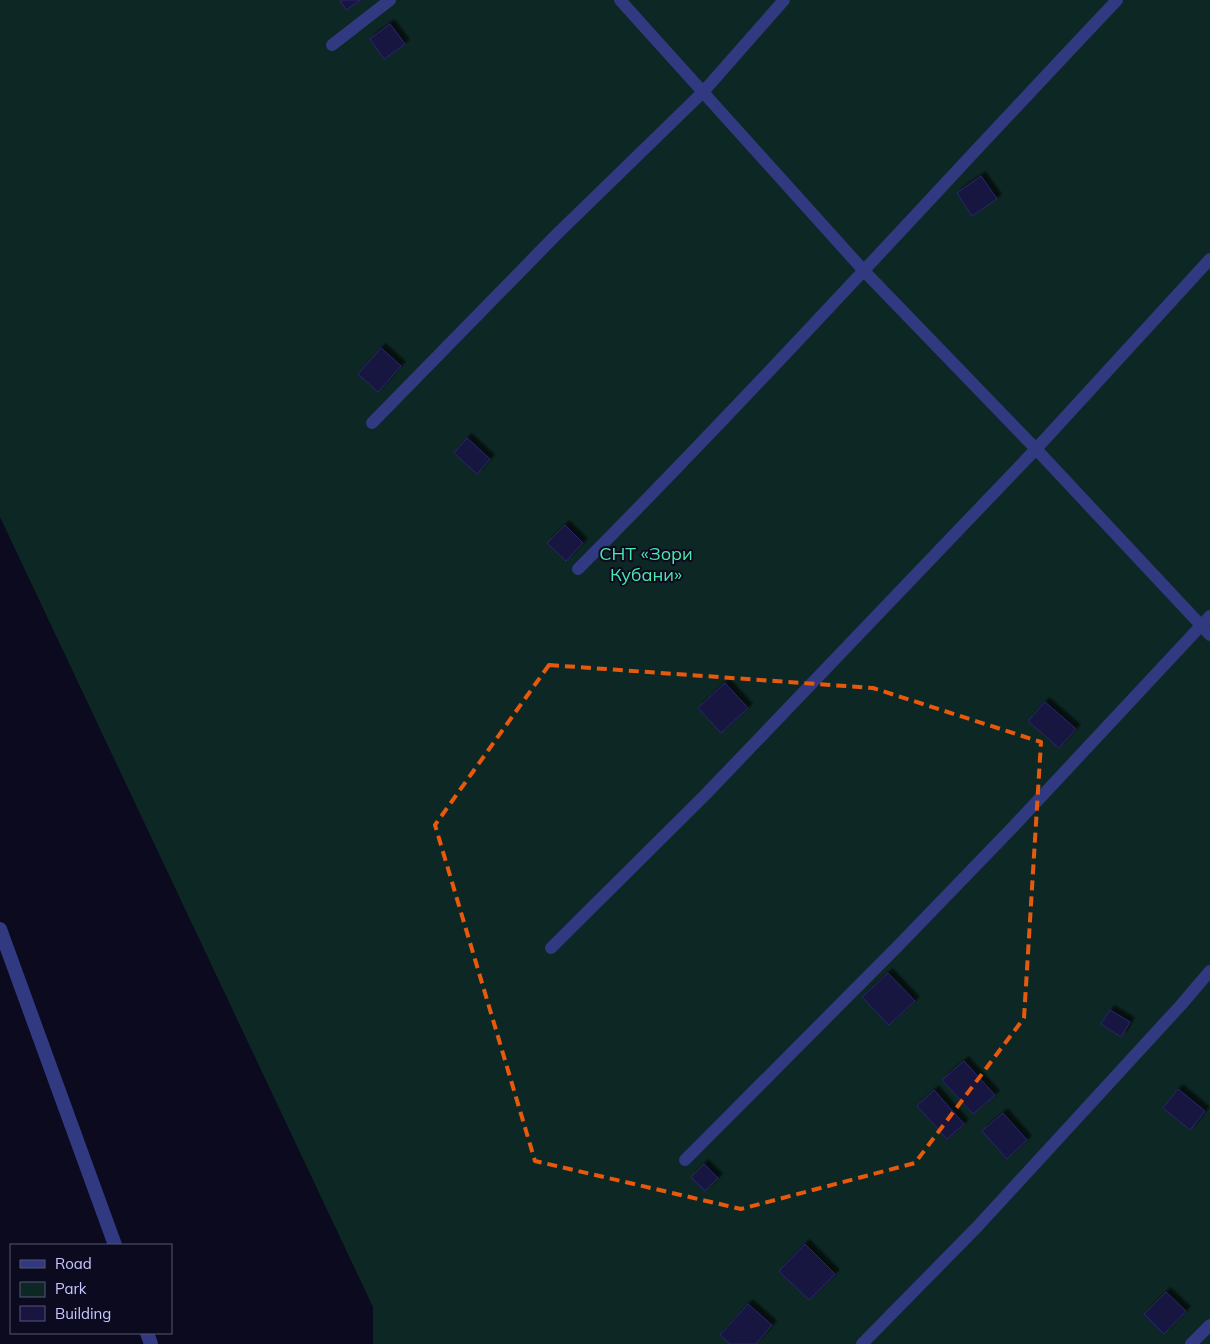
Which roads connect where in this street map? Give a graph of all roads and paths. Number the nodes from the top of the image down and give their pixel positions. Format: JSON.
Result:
{"nodes":[{"id":1,"x":390,"y":0,"type":"edge"},
{"id":2,"x":620,"y":0,"type":"edge"},
{"id":3,"x":784,"y":0,"type":"edge"},
{"id":4,"x":1116,"y":0,"type":"edge"},
{"id":5,"x":332,"y":45,"type":"dead end"},
{"id":6,"x":704,"y":91,"type":"junction"},
{"id":7,"x":1210,"y":259,"type":"edge"},
{"id":8,"x":865,"y":272,"type":"junction"},
{"id":9,"x":372,"y":423,"type":"dead end"},
{"id":10,"x":1036,"y":450,"type":"junction"},
{"id":11,"x":578,"y":569,"type":"dead end"},
{"id":12,"x":1210,"y":616,"type":"edge"},
{"id":13,"x":1201,"y":625,"type":"junction"},
{"id":14,"x":1210,"y":636,"type":"edge"},
{"id":15,"x":0,"y":929,"type":"edge"},
{"id":16,"x":551,"y":948,"type":"dead end"},
{"id":17,"x":1210,"y":971,"type":"edge"},
{"id":18,"x":685,"y":1160,"type":"dead end"},
{"id":19,"x":115,"y":1244,"type":"edge"},
{"id":20,"x":1210,"y":1325,"type":"edge"},
{"id":21,"x":862,"y":1344,"type":"edge"},
{"id":22,"x":1191,"y":1344,"type":"edge"}],
"edges":[{"from":1,"to":5,"type":"lane"},
{"from":2,"to":6,"type":"lane"},
{"from":3,"to":6,"type":"lane"},
{"from":4,"to":8,"type":"lane"},
{"from":6,"to":8,"type":"lane"},
{"from":6,"to":9,"type":"lane"},
{"from":7,"to":10,"type":"lane"},
{"from":8,"to":10,"type":"lane"},
{"from":8,"to":11,"type":"lane"},
{"from":10,"to":13,"type":"lane"},
{"from":10,"to":16,"type":"lane"},
{"from":12,"to":13,"type":"lane"},
{"from":13,"to":14,"type":"lane"},
{"from":13,"to":18,"type":"lane"},
{"from":15,"to":19,"type":"street"},
{"from":17,"to":21,"type":"lane"},
{"from":20,"to":22,"type":"lane"}]}
